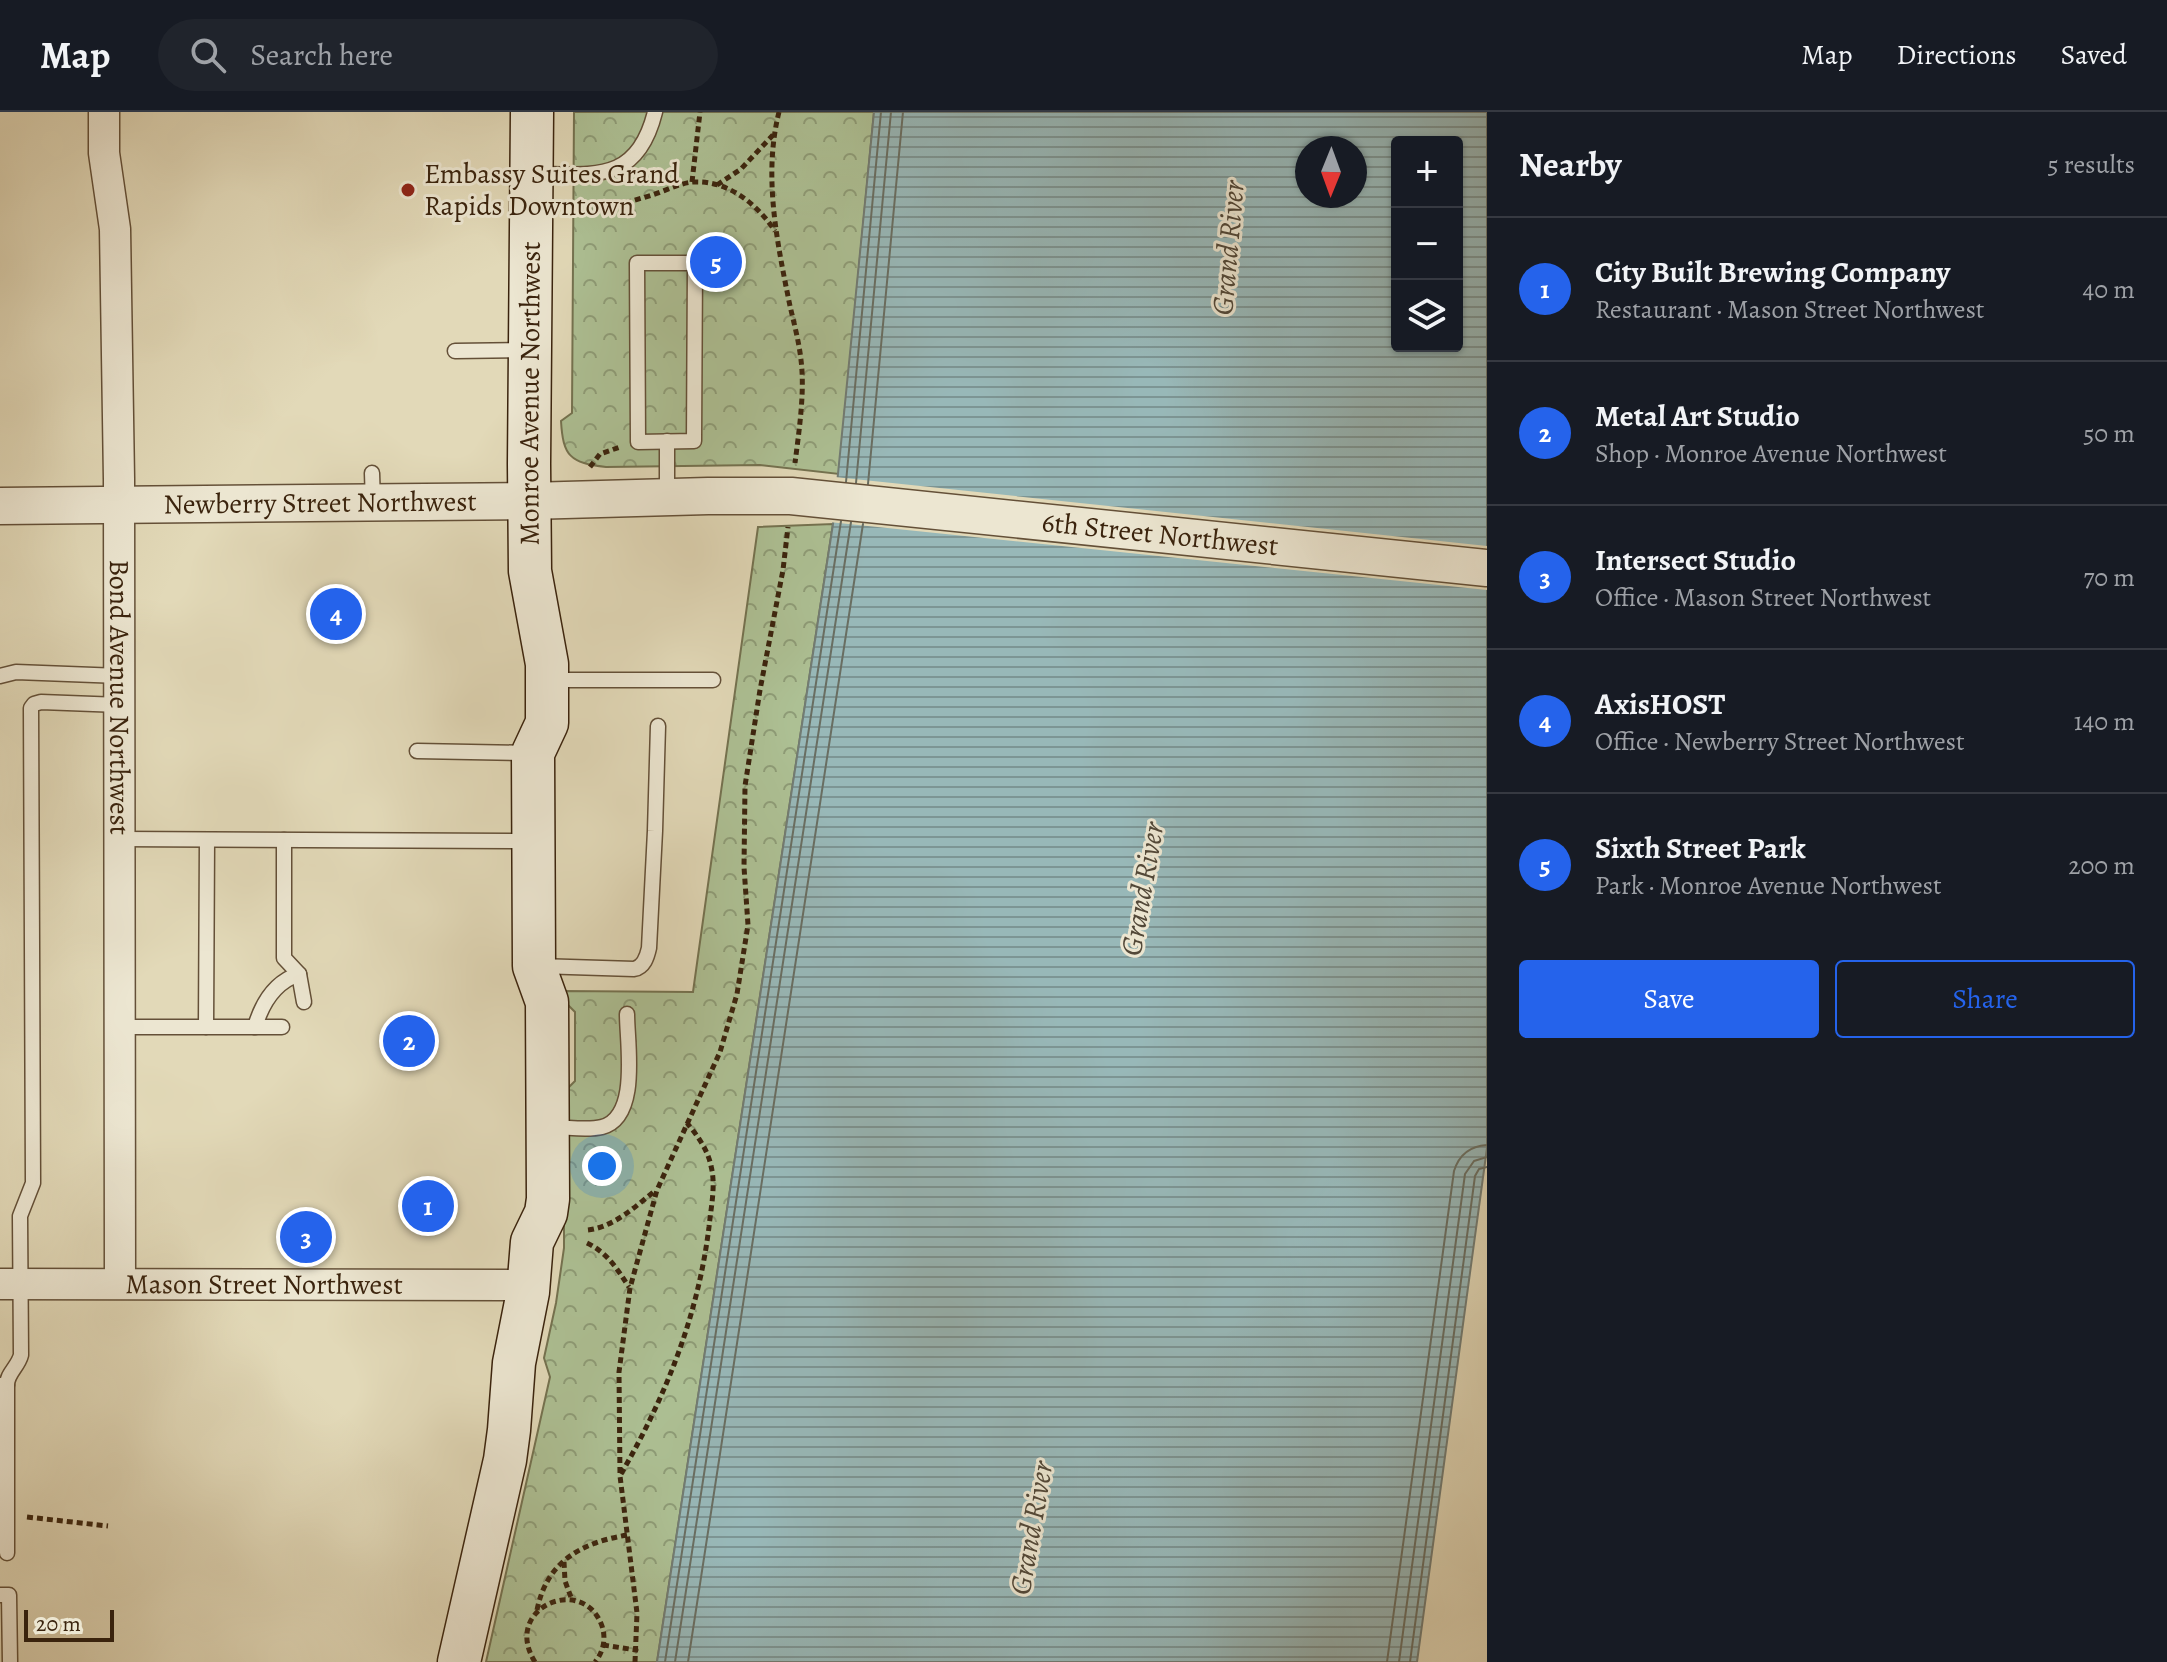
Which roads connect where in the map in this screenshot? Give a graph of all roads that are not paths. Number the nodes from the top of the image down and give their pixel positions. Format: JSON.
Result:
{"nodes":[{"id":1,"x":104,"y":112,"type":"edge"},
{"id":2,"x":532,"y":112,"type":"edge"},
{"id":3,"x":655,"y":112,"type":"edge"},
{"id":4,"x":531,"y":174,"type":"junction"},
{"id":5,"x":530,"y":350,"type":"junction"},
{"id":6,"x":455,"y":351,"type":"dead end"},
{"id":7,"x":667,"y":441,"type":"junction"},
{"id":8,"x":667,"y":496,"type":"junction"},
{"id":9,"x":832,"y":499,"type":"joint"},
{"id":10,"x":529,"y":501,"type":"junction"},
{"id":11,"x":0,"y":506,"type":"edge"},
{"id":12,"x":120,"y":506,"type":"junction"},
{"id":13,"x":1487,"y":568,"type":"edge"},
{"id":14,"x":530,"y":580,"type":"junction"},
{"id":15,"x":0,"y":676,"type":"edge"},
{"id":16,"x":547,"y":680,"type":"junction"},
{"id":17,"x":713,"y":680,"type":"dead end"},
{"id":18,"x":120,"y":691,"type":"junction"},
{"id":19,"x":658,"y":726,"type":"dead end"},
{"id":20,"x":417,"y":751,"type":"dead end"},
{"id":21,"x":533,"y":753,"type":"junction"},
{"id":22,"x":120,"y":839,"type":"junction"},
{"id":23,"x":207,"y":840,"type":"junction"},
{"id":24,"x":284,"y":840,"type":"junction"},
{"id":25,"x":533,"y":841,"type":"junction"},
{"id":26,"x":534,"y":966,"type":"junction"},
{"id":27,"x":299,"y":974,"type":"junction"},
{"id":28,"x":304,"y":1002,"type":"dead end"},
{"id":29,"x":627,"y":1014,"type":"dead end"},
{"id":30,"x":120,"y":1027,"type":"junction"},
{"id":31,"x":206,"y":1027,"type":"junction"},
{"id":32,"x":255,"y":1027,"type":"junction"},
{"id":33,"x":282,"y":1027,"type":"dead end"},
{"id":34,"x":548,"y":1127,"type":"junction"},
{"id":35,"x":532,"y":1242,"type":"junction"},
{"id":36,"x":120,"y":1283,"type":"junction"},
{"id":37,"x":10,"y":1284,"type":"edge"},
{"id":38,"x":529,"y":1285,"type":"junction"},
{"id":39,"x":3,"y":1379,"type":"edge"},
{"id":40,"x":7,"y":1553,"type":"dead end"},
{"id":41,"x":0,"y":1595,"type":"edge"},
{"id":42,"x":459,"y":1599,"type":"junction"},
{"id":43,"x":10,"y":1662,"type":"edge"},
{"id":44,"x":431,"y":1662,"type":"edge"},
{"id":45,"x":459,"y":1662,"type":"edge"}],
"edges":[{"from":1,"to":12,"type":"street","name":"Bond Avenue Northwest"},
{"from":2,"to":4,"type":"main road","name":"Monroe Avenue Northwest"},
{"from":3,"to":4,"type":"lane"},
{"from":4,"to":5,"type":"main road","name":"Monroe Avenue Northwest"},
{"from":5,"to":6,"type":"lane"},
{"from":5,"to":10,"type":"main road","name":"Monroe Avenue Northwest"},
{"from":7,"to":7,"type":"lane"},
{"from":7,"to":8,"type":"lane"},
{"from":8,"to":9,"type":"street","name":"Newberry Street Northwest"},
{"from":8,"to":10,"type":"street","name":"Newberry Street Northwest"},
{"from":9,"to":13,"type":"street","name":"6th Street Northwest"},
{"from":10,"to":12,"type":"street","name":"Newberry Street Northwest"},
{"from":10,"to":14,"type":"main road","name":"Monroe Avenue Northwest"},
{"from":11,"to":12,"type":"street","name":"Newberry Street Northwest"},
{"from":12,"to":18,"type":"street","name":"Bond Avenue Northwest"},
{"from":14,"to":16,"type":"main road","name":"Monroe Avenue Northwest"},
{"from":14,"to":21,"type":"main road","name":"Monroe Avenue Northwest"},
{"from":15,"to":18,"type":"lane"},
{"from":16,"to":17,"type":"lane"},
{"from":16,"to":21,"type":"main road","name":"Monroe Avenue Northwest"},
{"from":18,"to":22,"type":"street","name":"Bond Avenue Northwest"},
{"from":18,"to":37,"type":"lane"},
{"from":19,"to":26,"type":"lane"},
{"from":20,"to":21,"type":"lane"},
{"from":21,"to":25,"type":"main road","name":"Monroe Avenue Northwest"},
{"from":22,"to":23,"type":"lane"},
{"from":22,"to":30,"type":"street","name":"Bond Avenue Northwest"},
{"from":23,"to":24,"type":"lane"},
{"from":23,"to":31,"type":"lane"},
{"from":24,"to":25,"type":"lane"},
{"from":24,"to":27,"type":"lane"},
{"from":25,"to":26,"type":"main road","name":"Monroe Avenue Northwest"},
{"from":26,"to":34,"type":"main road","name":"Monroe Avenue Northwest"},
{"from":26,"to":35,"type":"main road","name":"Monroe Avenue Northwest"},
{"from":27,"to":28,"type":"lane"},
{"from":27,"to":32,"type":"lane"},
{"from":29,"to":34,"type":"lane"},
{"from":30,"to":31,"type":"lane"},
{"from":30,"to":36,"type":"street","name":"Bond Avenue Northwest"},
{"from":31,"to":32,"type":"lane"},
{"from":32,"to":33,"type":"lane"},
{"from":34,"to":35,"type":"main road","name":"Monroe Avenue Northwest"},
{"from":35,"to":38,"type":"main road","name":"Monroe Avenue Northwest"},
{"from":36,"to":37,"type":"street","name":"Mason Street Northwest"},
{"from":36,"to":38,"type":"street","name":"Mason Street Northwest"},
{"from":37,"to":39,"type":"lane"},
{"from":38,"to":42,"type":"main road","name":"Monroe Avenue Northwest"},
{"from":39,"to":40,"type":"lane"},
{"from":41,"to":43,"type":"lane"},
{"from":42,"to":44,"type":"main road","name":"Monroe Avenue Northwest"},
{"from":42,"to":45,"type":"main road","name":"Monroe Avenue Northwest"}]}
